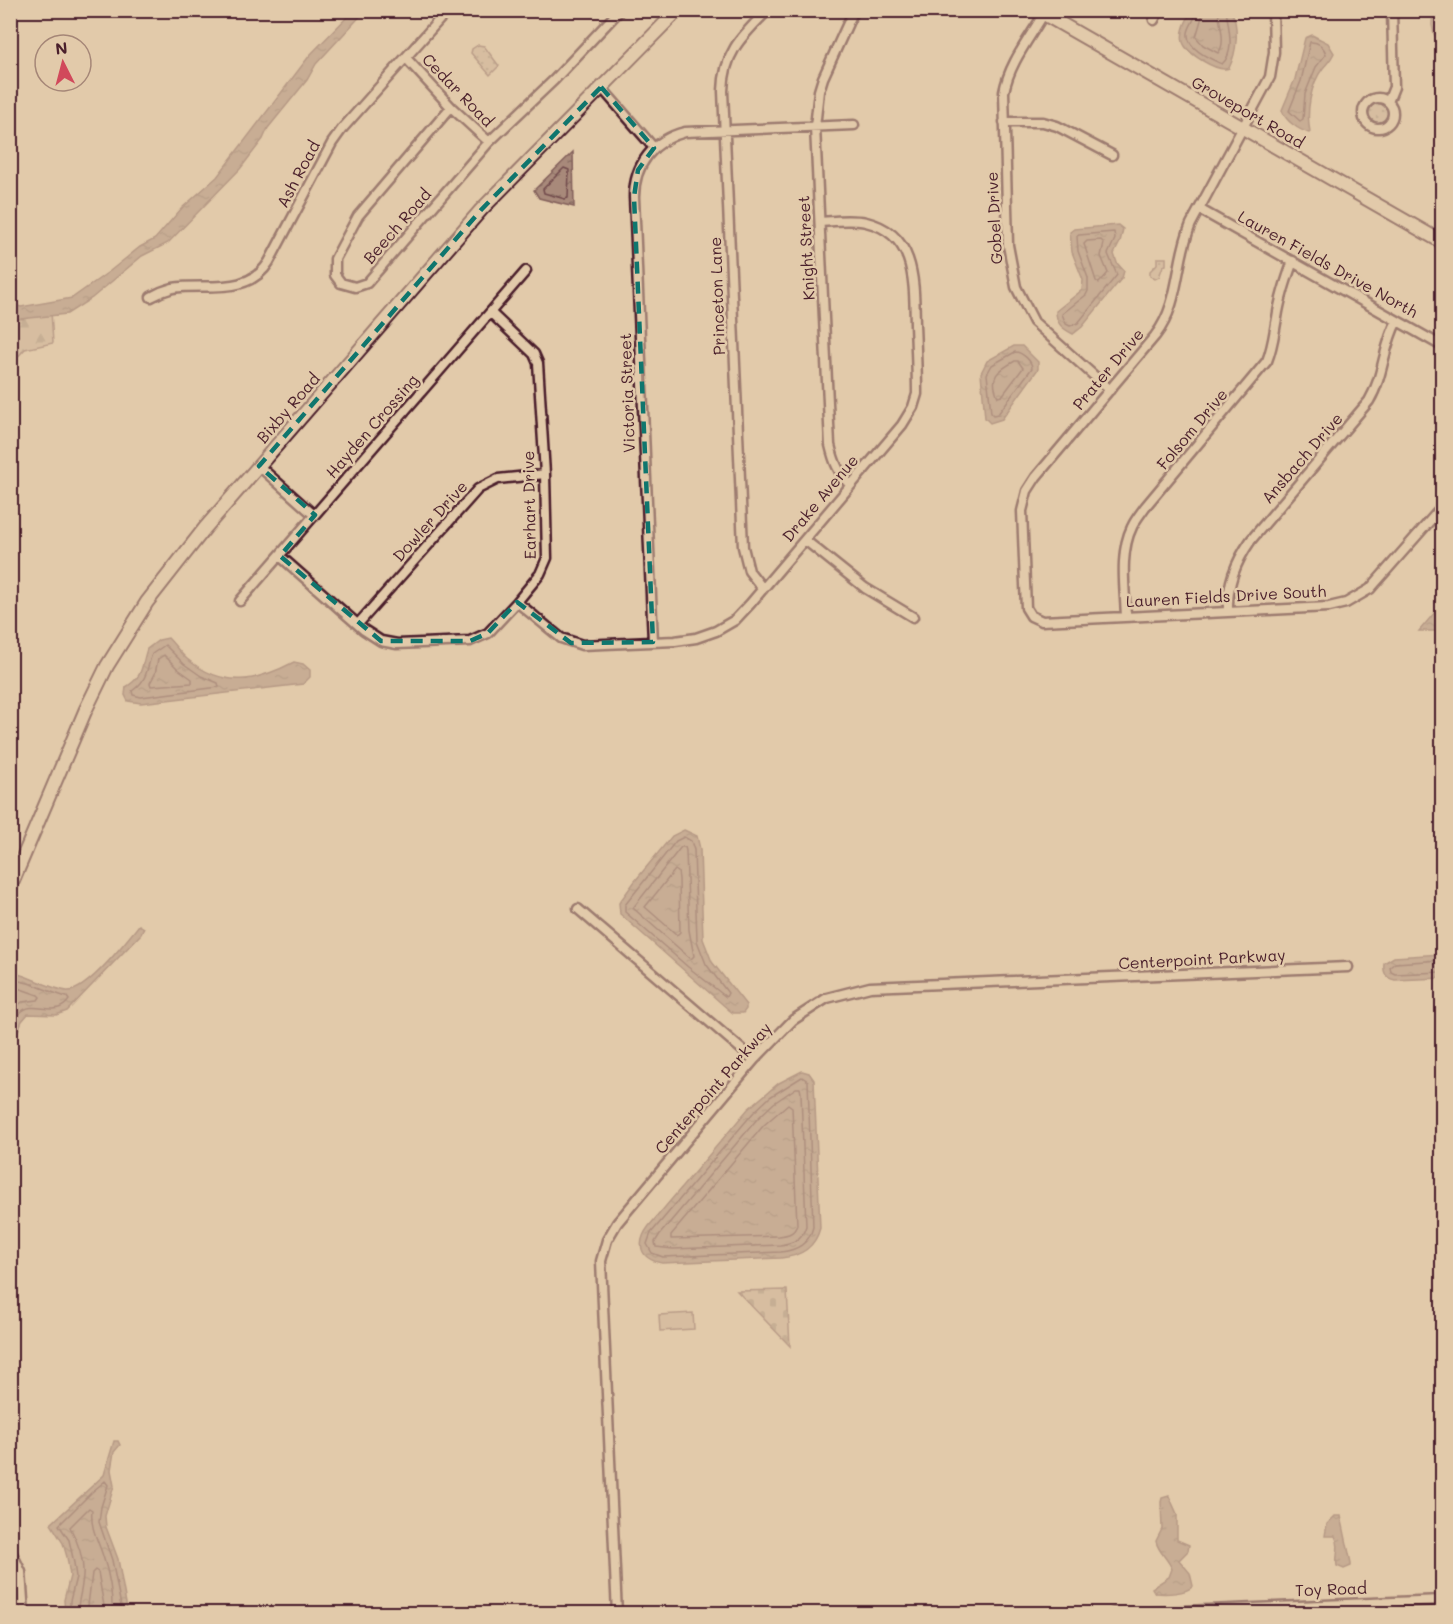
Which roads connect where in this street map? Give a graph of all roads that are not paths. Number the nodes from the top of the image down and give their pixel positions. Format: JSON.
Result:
{"nodes":[{"id":1,"x":448,"y":10,"type":"edge"},
{"id":2,"x":620,"y":10,"type":"edge"},
{"id":3,"x":678,"y":10,"type":"edge"},
{"id":4,"x":768,"y":10,"type":"edge"},
{"id":5,"x":854,"y":10,"type":"edge"},
{"id":6,"x":1160,"y":10,"type":"edge"},
{"id":7,"x":1274,"y":10,"type":"edge"},
{"id":8,"x":1392,"y":10,"type":"edge"},
{"id":9,"x":1040,"y":13,"type":"edge"},
{"id":10,"x":1154,"y":20,"type":"dead end"},
{"id":11,"x":406,"y":58,"type":"junction"},
{"id":12,"x":602,"y":87,"type":"junction"},
{"id":13,"x":1388,"y":102,"type":"dead end"},
{"id":14,"x":451,"y":107,"type":"junction"},
{"id":15,"x":1004,"y":122,"type":"junction"},
{"id":16,"x":854,"y":125,"type":"dead end"},
{"id":17,"x":815,"y":127,"type":"junction"},
{"id":18,"x":1242,"y":127,"type":"junction"},
{"id":19,"x":725,"y":130,"type":"junction"},
{"id":20,"x":489,"y":142,"type":"junction"},
{"id":21,"x":654,"y":148,"type":"junction"},
{"id":22,"x":1112,"y":155,"type":"dead end"},
{"id":23,"x":1200,"y":209,"type":"junction"},
{"id":24,"x":820,"y":222,"type":"junction"},
{"id":25,"x":1443,"y":242,"type":"edge"},
{"id":26,"x":1293,"y":261,"type":"junction"},
{"id":27,"x":526,"y":271,"type":"dead end"},
{"id":28,"x":151,"y":297,"type":"dead end"},
{"id":29,"x":491,"y":313,"type":"junction"},
{"id":30,"x":1397,"y":321,"type":"junction"},
{"id":31,"x":1443,"y":346,"type":"edge"},
{"id":32,"x":1110,"y":390,"type":"junction"},
{"id":33,"x":259,"y":466,"type":"junction"},
{"id":34,"x":545,"y":474,"type":"junction"},
{"id":35,"x":850,"y":485,"type":"junction"},
{"id":36,"x":1443,"y":507,"type":"edge"},
{"id":37,"x":314,"y":515,"type":"junction"},
{"id":38,"x":806,"y":540,"type":"junction"},
{"id":39,"x":280,"y":556,"type":"junction"},
{"id":40,"x":763,"y":589,"type":"junction"},
{"id":41,"x":240,"y":601,"type":"dead end"},
{"id":42,"x":517,"y":602,"type":"junction"},
{"id":43,"x":1228,"y":612,"type":"junction"},
{"id":44,"x":913,"y":617,"type":"dead end"},
{"id":45,"x":1126,"y":617,"type":"junction"},
{"id":46,"x":1042,"y":621,"type":"joint"},
{"id":47,"x":358,"y":624,"type":"junction"},
{"id":48,"x":653,"y":642,"type":"junction"},
{"id":49,"x":10,"y":888,"type":"edge"},
{"id":50,"x":578,"y":909,"type":"dead end"},
{"id":51,"x":1347,"y":967,"type":"dead end"},
{"id":52,"x":754,"y":1060,"type":"junction"},
{"id":53,"x":11,"y":1551,"type":"edge"},
{"id":54,"x":1443,"y":1600,"type":"edge"},
{"id":55,"x":24,"y":1614,"type":"edge"},
{"id":56,"x":617,"y":1614,"type":"edge"},
{"id":57,"x":1113,"y":1614,"type":"edge"}],
"edges":[{"from":1,"to":11,"type":"street","name":"Ash Road"},
{"from":2,"to":20,"type":"street","name":"Beech Road"},
{"from":3,"to":12,"type":"street","name":"Bixby Road"},
{"from":4,"to":19,"type":"street","name":"Princeton Lane"},
{"from":5,"to":17,"type":"street","name":"Knight Street"},
{"from":6,"to":10,"type":"street"},
{"from":7,"to":18,"type":"street","name":"Prater Drive"},
{"from":8,"to":13,"type":"street"},
{"from":9,"to":15,"type":"street","name":"Gobel Drive"},
{"from":9,"to":18,"type":"street","name":"Groveport Road"},
{"from":11,"to":14,"type":"street","name":"Cedar Road"},
{"from":11,"to":28,"type":"street","name":"Ash Road"},
{"from":12,"to":21,"type":"street"},
{"from":12,"to":33,"type":"street","name":"Bixby Road"},
{"from":14,"to":20,"type":"street","name":"Cedar Road"},
{"from":14,"to":20,"type":"street","name":"Beech Road"},
{"from":15,"to":22,"type":"street"},
{"from":15,"to":32,"type":"street","name":"Gobel Drive"},
{"from":16,"to":17,"type":"street"},
{"from":17,"to":19,"type":"street"},
{"from":17,"to":24,"type":"street","name":"Knight Street"},
{"from":18,"to":23,"type":"street","name":"Prater Drive"},
{"from":18,"to":25,"type":"street","name":"Groveport Road"},
{"from":19,"to":21,"type":"street"},
{"from":19,"to":40,"type":"street","name":"Princeton Lane"},
{"from":21,"to":48,"type":"street","name":"Victoria Street"},
{"from":23,"to":26,"type":"street","name":"Lauren Fields Drive North"},
{"from":23,"to":32,"type":"street","name":"Prater Drive"},
{"from":24,"to":35,"type":"street","name":"Knight Street"},
{"from":24,"to":35,"type":"street","name":"Drake Avenue"},
{"from":26,"to":30,"type":"street","name":"Lauren Fields Drive North"},
{"from":26,"to":45,"type":"street","name":"Folsom Drive"},
{"from":27,"to":29,"type":"street","name":"Hayden Crossing"},
{"from":29,"to":34,"type":"street","name":"Earhart Drive"},
{"from":29,"to":37,"type":"street","name":"Hayden Crossing"},
{"from":30,"to":31,"type":"street","name":"Lauren Fields Drive North"},
{"from":30,"to":43,"type":"street","name":"Ansbach Drive"},
{"from":32,"to":46,"type":"street","name":"Prater Drive"},
{"from":33,"to":37,"type":"street"},
{"from":33,"to":49,"type":"street","name":"Bixby Road"},
{"from":34,"to":42,"type":"street","name":"Earhart Drive"},
{"from":34,"to":47,"type":"street","name":"Dowler Drive"},
{"from":35,"to":38,"type":"street","name":"Drake Avenue"},
{"from":36,"to":43,"type":"street","name":"Lauren Fields Drive South"},
{"from":37,"to":39,"type":"street","name":"Hayden Crossing"},
{"from":38,"to":40,"type":"street","name":"Drake Avenue"},
{"from":38,"to":44,"type":"street"},
{"from":39,"to":41,"type":"street","name":"Hayden Crossing"},
{"from":39,"to":47,"type":"street","name":"Earhart Drive"},
{"from":40,"to":48,"type":"street","name":"Drake Avenue"},
{"from":42,"to":47,"type":"street","name":"Earhart Drive"},
{"from":42,"to":48,"type":"street","name":"Drake Avenue"},
{"from":43,"to":45,"type":"street","name":"Lauren Fields Drive South"},
{"from":45,"to":46,"type":"street","name":"Lauren Fields Drive South"},
{"from":50,"to":52,"type":"street"},
{"from":51,"to":52,"type":"street","name":"Centerpoint Parkway"},
{"from":52,"to":56,"type":"street","name":"Centerpoint Parkway"},
{"from":53,"to":55,"type":"street"},
{"from":54,"to":57,"type":"street","name":"Toy Road"}]}
